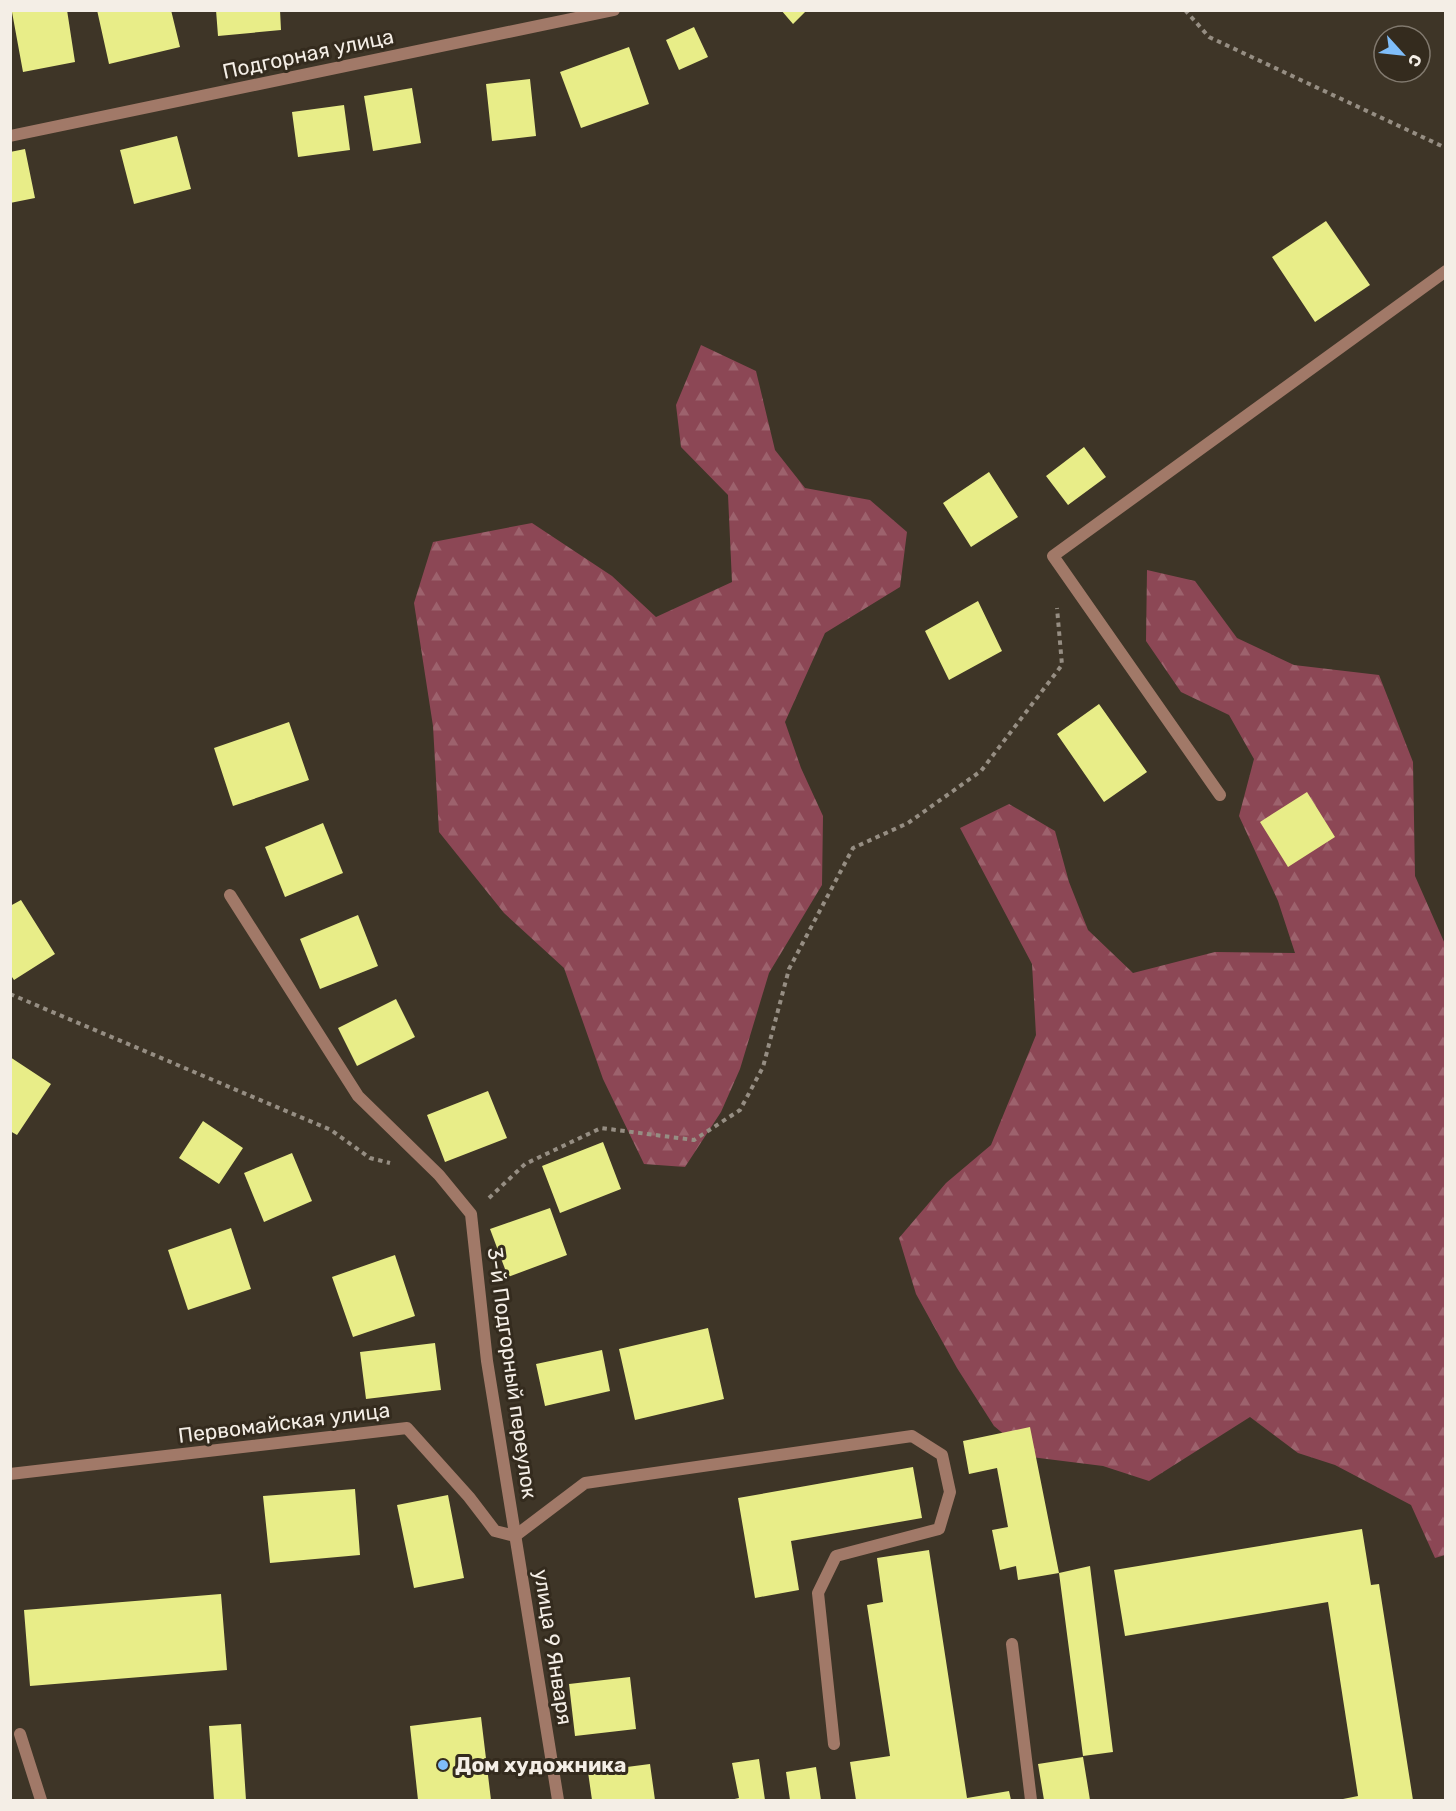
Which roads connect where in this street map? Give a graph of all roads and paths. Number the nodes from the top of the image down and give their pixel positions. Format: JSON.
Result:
{"nodes":[{"id":1,"x":614,"y":10,"type":"edge"},
{"id":2,"x":1185,"y":10,"type":"edge"},
{"id":3,"x":10,"y":136,"type":"edge"},
{"id":4,"x":1446,"y":148,"type":"edge"},
{"id":5,"x":1446,"y":271,"type":"edge"},
{"id":6,"x":1056,"y":600,"type":"dead end"},
{"id":7,"x":1220,"y":795,"type":"dead end"},
{"id":8,"x":230,"y":895,"type":"dead end"},
{"id":9,"x":10,"y":994,"type":"edge"},
{"id":10,"x":393,"y":1164,"type":"dead end"},
{"id":11,"x":471,"y":1214,"type":"junction"},
{"id":12,"x":10,"y":1474,"type":"edge"},
{"id":13,"x":515,"y":1536,"type":"junction"},
{"id":14,"x":1012,"y":1644,"type":"dead end"},
{"id":15,"x":20,"y":1734,"type":"dead end"},
{"id":16,"x":834,"y":1744,"type":"dead end"},
{"id":17,"x":41,"y":1800,"type":"edge"},
{"id":18,"x":558,"y":1800,"type":"edge"},
{"id":19,"x":1031,"y":1800,"type":"edge"}],
"edges":[{"from":1,"to":3,"type":"street","name":"Подгорная улица"},
{"from":2,"to":4,"type":"path"},
{"from":5,"to":7,"type":"street"},
{"from":6,"to":11,"type":"path"},
{"from":8,"to":11,"type":"street"},
{"from":9,"to":10,"type":"path"},
{"from":11,"to":13,"type":"street","name":"3-й Подгорный переулок"},
{"from":12,"to":13,"type":"street","name":"Первомайская улица"},
{"from":13,"to":16,"type":"street"},
{"from":13,"to":18,"type":"street","name":"улица 9 Января"},
{"from":14,"to":19,"type":"street"},
{"from":15,"to":17,"type":"street"}]}
